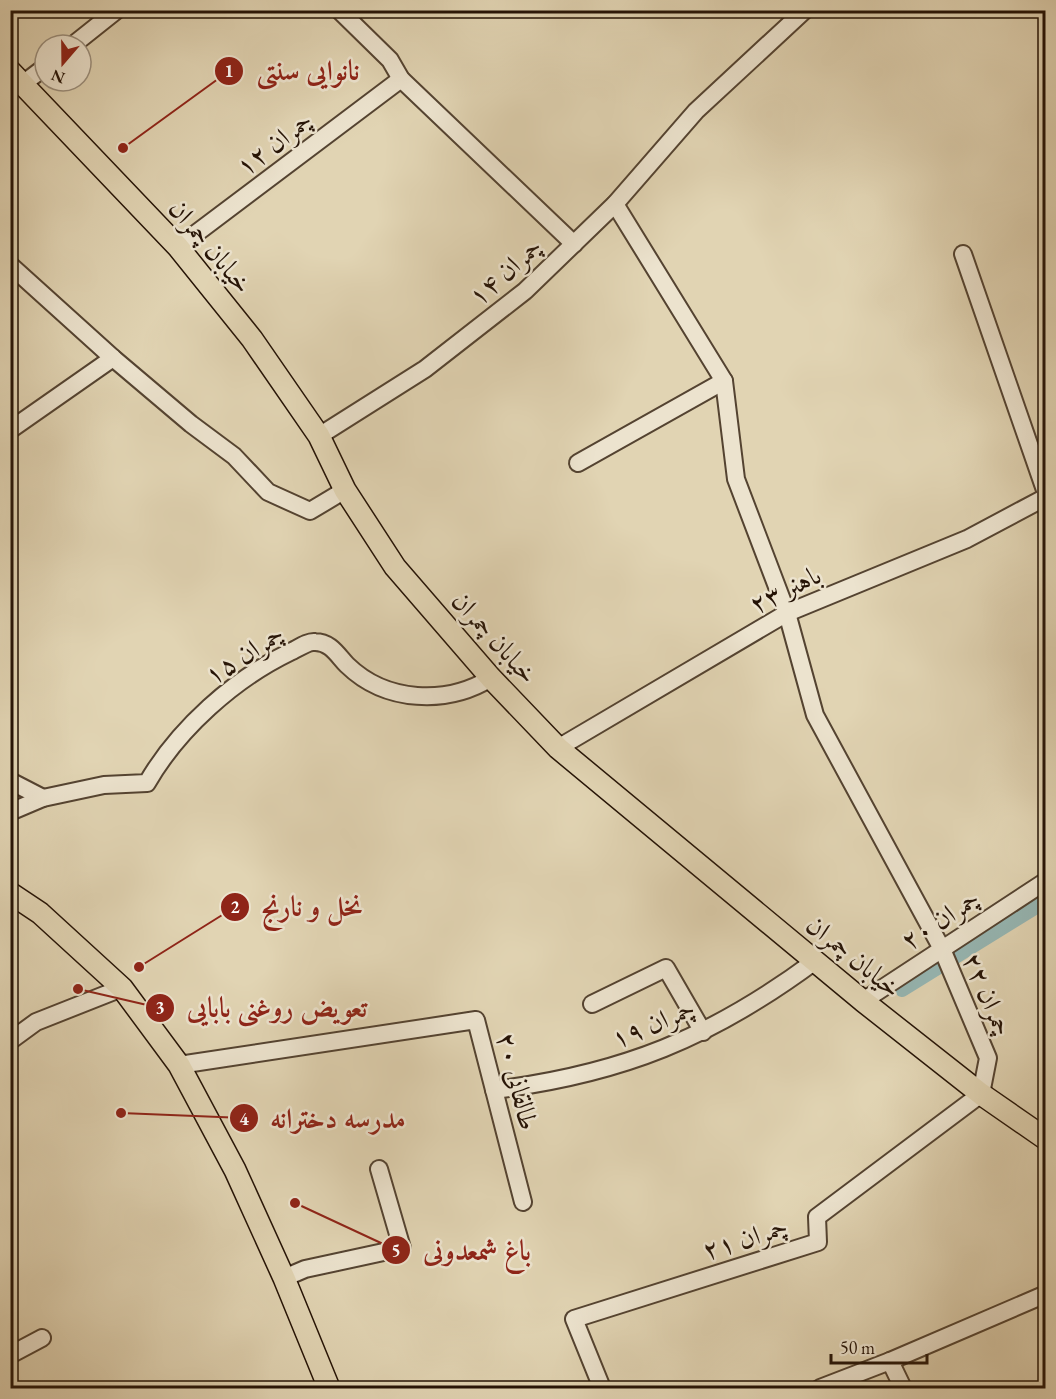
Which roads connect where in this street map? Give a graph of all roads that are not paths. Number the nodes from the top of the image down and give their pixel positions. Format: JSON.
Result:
{"nodes":[{"id":1,"x":117,"y":10,"type":"edge"},
{"id":2,"x":339,"y":10,"type":"edge"},
{"id":3,"x":805,"y":10,"type":"edge"},
{"id":4,"x":88,"y":33,"type":"edge"},
{"id":5,"x":33,"y":73,"type":"edge"},
{"id":6,"x":401,"y":80,"type":"junction"},
{"id":7,"x":15,"y":81,"type":"edge"},
{"id":8,"x":615,"y":204,"type":"junction"},
{"id":9,"x":574,"y":244,"type":"junction"},
{"id":10,"x":178,"y":247,"type":"junction"},
{"id":11,"x":963,"y":254,"type":"dead end"},
{"id":12,"x":10,"y":266,"type":"edge"},
{"id":13,"x":113,"y":358,"type":"junction"},
{"id":14,"x":724,"y":381,"type":"junction"},
{"id":15,"x":10,"y":430,"type":"edge"},
{"id":16,"x":319,"y":436,"type":"junction"},
{"id":17,"x":578,"y":463,"type":"dead end"},
{"id":18,"x":345,"y":490,"type":"junction"},
{"id":19,"x":1046,"y":493,"type":"edge"},
{"id":20,"x":1046,"y":497,"type":"edge"},
{"id":21,"x":787,"y":613,"type":"junction"},
{"id":22,"x":491,"y":678,"type":"junction"},
{"id":23,"x":558,"y":748,"type":"junction"},
{"id":24,"x":10,"y":781,"type":"edge"},
{"id":25,"x":43,"y":798,"type":"junction"},
{"id":26,"x":10,"y":812,"type":"edge"},
{"id":27,"x":1046,"y":881,"type":"edge"},
{"id":28,"x":10,"y":893,"type":"edge"},
{"id":29,"x":942,"y":949,"type":"junction"},
{"id":30,"x":815,"y":961,"type":"junction"},
{"id":31,"x":122,"y":988,"type":"junction"},
{"id":32,"x":863,"y":1001,"type":"junction"},
{"id":33,"x":592,"y":1004,"type":"dead end"},
{"id":34,"x":704,"y":1032,"type":"junction"},
{"id":35,"x":10,"y":1041,"type":"edge"},
{"id":36,"x":179,"y":1065,"type":"junction"},
{"id":37,"x":494,"y":1090,"type":"junction"},
{"id":38,"x":981,"y":1094,"type":"junction"},
{"id":39,"x":1046,"y":1139,"type":"edge"},
{"id":40,"x":379,"y":1169,"type":"dead end"},
{"id":41,"x":523,"y":1202,"type":"dead end"},
{"id":42,"x":284,"y":1278,"type":"junction"},
{"id":43,"x":1046,"y":1294,"type":"edge"},
{"id":44,"x":42,"y":1338,"type":"dead end"},
{"id":45,"x":10,"y":1355,"type":"edge"},
{"id":46,"x":890,"y":1361,"type":"junction"},
{"id":47,"x":329,"y":1389,"type":"edge"},
{"id":48,"x":602,"y":1389,"type":"edge"},
{"id":49,"x":820,"y":1389,"type":"edge"},
{"id":50,"x":903,"y":1389,"type":"edge"}],
"edges":[{"from":1,"to":4,"type":"street"},
{"from":2,"to":6,"type":"street"},
{"from":3,"to":8,"type":"street","name":"چمران ۱۴"},
{"from":5,"to":7,"type":"street"},
{"from":6,"to":9,"type":"street"},
{"from":6,"to":10,"type":"street","name":"چمران ۱۲"},
{"from":7,"to":10,"type":"main road","name":"خیابان چمران"},
{"from":8,"to":9,"type":"street","name":"چمران ۱۴"},
{"from":8,"to":14,"type":"street"},
{"from":9,"to":16,"type":"street","name":"چمران ۱۴"},
{"from":10,"to":16,"type":"main road","name":"خیابان چمران"},
{"from":11,"to":19,"type":"street"},
{"from":12,"to":13,"type":"street"},
{"from":13,"to":15,"type":"street"},
{"from":13,"to":18,"type":"street"},
{"from":14,"to":17,"type":"street"},
{"from":14,"to":21,"type":"street","name":"چمران ۲۲"},
{"from":16,"to":18,"type":"main road","name":"خیابان چمران"},
{"from":18,"to":22,"type":"main road","name":"خیابان چمران"},
{"from":20,"to":21,"type":"street","name":"باهنر ۲۳"},
{"from":21,"to":23,"type":"street","name":"باهنر ۲۳"},
{"from":21,"to":29,"type":"street","name":"چمران ۲۲"},
{"from":22,"to":23,"type":"main road","name":"خیابان چمران"},
{"from":22,"to":25,"type":"street","name":"چمران ۱۵"},
{"from":23,"to":30,"type":"main road","name":"خیابان چمران"},
{"from":24,"to":25,"type":"street"},
{"from":25,"to":26,"type":"street"},
{"from":27,"to":29,"type":"street","name":"چمران ۲۰"},
{"from":28,"to":31,"type":"main road"},
{"from":29,"to":32,"type":"street","name":"چمران ۲۰"},
{"from":29,"to":38,"type":"street","name":"چمران ۲۲"},
{"from":30,"to":32,"type":"main road","name":"خیابان چمران"},
{"from":30,"to":34,"type":"street","name":"چمران ۱۹"},
{"from":31,"to":35,"type":"street"},
{"from":31,"to":36,"type":"main road"},
{"from":32,"to":38,"type":"main road","name":"خیابان چمران"},
{"from":33,"to":34,"type":"street"},
{"from":34,"to":37,"type":"street","name":"چمران ۱۹"},
{"from":36,"to":37,"type":"street","name":"طالقانی ۲۰"},
{"from":36,"to":42,"type":"main road"},
{"from":37,"to":41,"type":"street","name":"طالقانی ۲۰"},
{"from":38,"to":39,"type":"main road","name":"خیابان چمران"},
{"from":38,"to":48,"type":"street","name":"چمران ۲۱"},
{"from":40,"to":42,"type":"street"},
{"from":42,"to":47,"type":"main road"},
{"from":43,"to":46,"type":"street"},
{"from":44,"to":45,"type":"street"},
{"from":46,"to":49,"type":"street"},
{"from":46,"to":50,"type":"street"}]}
